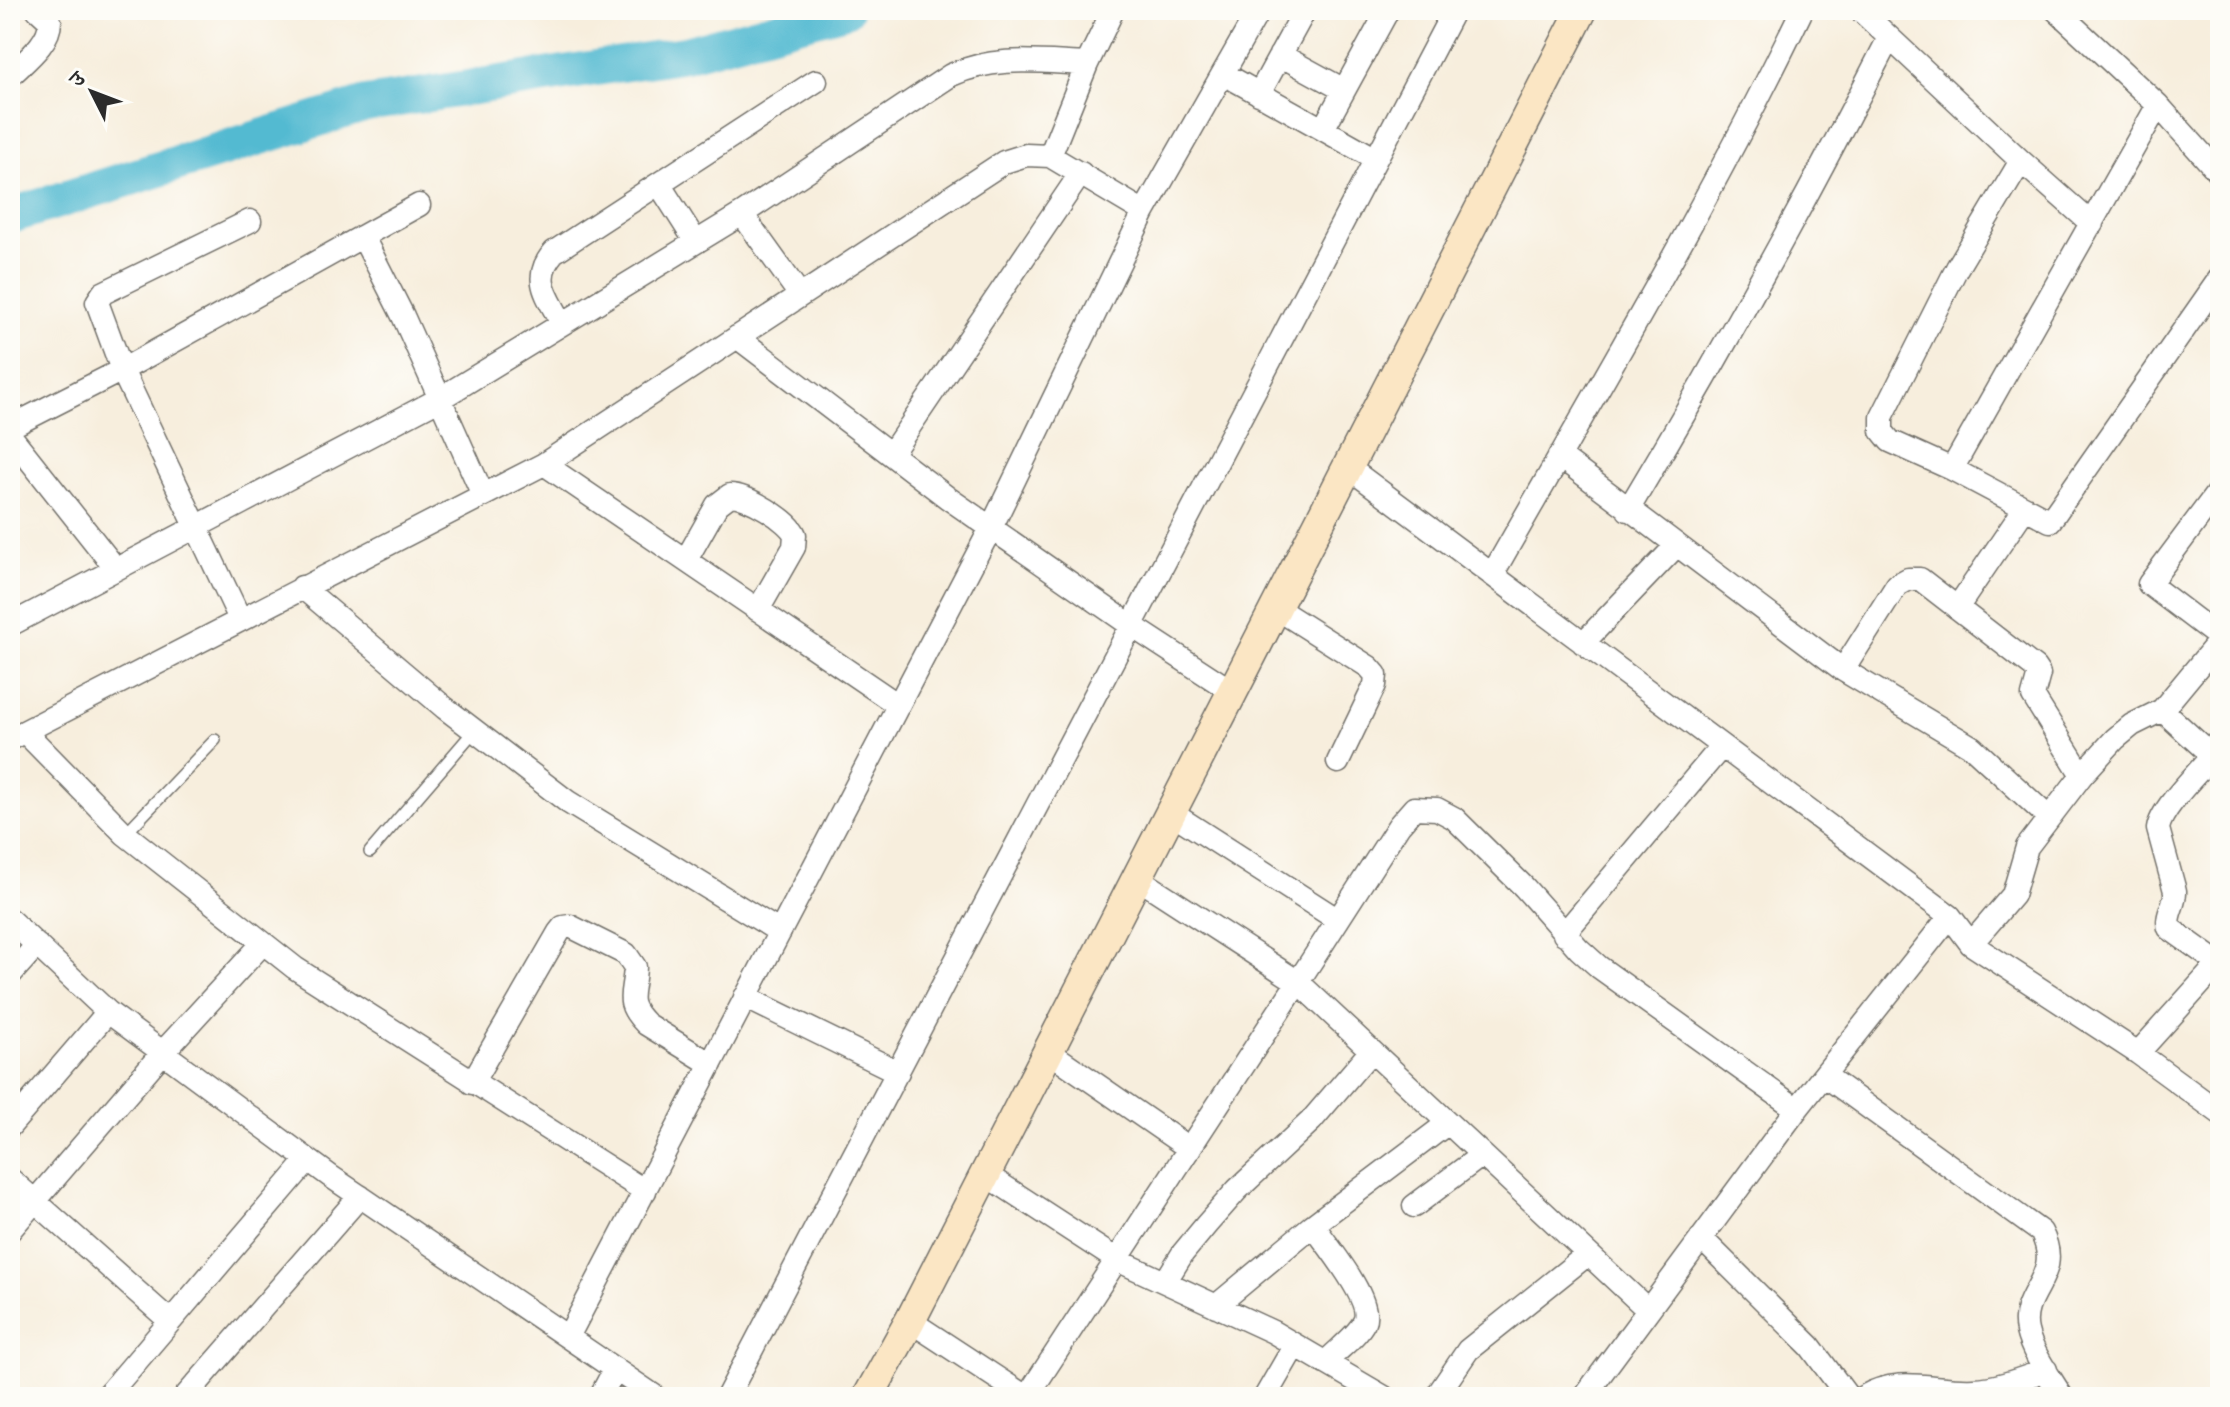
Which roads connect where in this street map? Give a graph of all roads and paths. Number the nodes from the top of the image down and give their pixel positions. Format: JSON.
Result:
{"nodes":[{"id":1,"x":38,"y":10,"type":"edge"},
{"id":2,"x":1113,"y":10,"type":"edge"},
{"id":3,"x":1259,"y":10,"type":"edge"},
{"id":4,"x":1305,"y":10,"type":"edge"},
{"id":5,"x":1388,"y":10,"type":"edge"},
{"id":6,"x":1454,"y":10,"type":"edge"},
{"id":7,"x":1582,"y":10,"type":"edge"},
{"id":8,"x":1802,"y":10,"type":"edge"},
{"id":9,"x":1860,"y":10,"type":"edge"},
{"id":10,"x":2056,"y":10,"type":"edge"},
{"id":11,"x":1889,"y":38,"type":"junction"},
{"id":12,"x":1280,"y":55,"type":"junction"},
{"id":13,"x":1087,"y":64,"type":"junction"},
{"id":14,"x":1224,"y":74,"type":"junction"},
{"id":15,"x":10,"y":76,"type":"edge"},
{"id":16,"x":816,"y":81,"type":"dead end"},
{"id":17,"x":1344,"y":90,"type":"junction"},
{"id":18,"x":1259,"y":94,"type":"junction"},
{"id":19,"x":2158,"y":105,"type":"junction"},
{"id":20,"x":1323,"y":129,"type":"junction"},
{"id":21,"x":1050,"y":156,"type":"junction"},
{"id":22,"x":1376,"y":159,"type":"junction"},
{"id":23,"x":2021,"y":161,"type":"junction"},
{"id":24,"x":1081,"y":173,"type":"junction"},
{"id":25,"x":2220,"y":174,"type":"edge"},
{"id":26,"x":659,"y":184,"type":"junction"},
{"id":27,"x":419,"y":205,"type":"dead end"},
{"id":28,"x":1144,"y":212,"type":"junction"},
{"id":29,"x":742,"y":214,"type":"junction"},
{"id":30,"x":250,"y":221,"type":"dead end"},
{"id":31,"x":2092,"y":224,"type":"junction"},
{"id":32,"x":363,"y":237,"type":"junction"},
{"id":33,"x":696,"y":242,"type":"junction"},
{"id":34,"x":2220,"y":278,"type":"edge"},
{"id":35,"x":800,"y":295,"type":"junction"},
{"id":36,"x":562,"y":324,"type":"junction"},
{"id":37,"x":737,"y":337,"type":"junction"},
{"id":38,"x":122,"y":370,"type":"junction"},
{"id":39,"x":441,"y":398,"type":"junction"},
{"id":40,"x":10,"y":427,"type":"edge"},
{"id":41,"x":10,"y":435,"type":"edge"},
{"id":42,"x":891,"y":454,"type":"junction"},
{"id":43,"x":1559,"y":456,"type":"junction"},
{"id":44,"x":544,"y":464,"type":"junction"},
{"id":45,"x":1349,"y":468,"type":"junction"},
{"id":46,"x":1952,"y":469,"type":"junction"},
{"id":47,"x":2220,"y":489,"type":"edge"},
{"id":48,"x":483,"y":495,"type":"junction"},
{"id":49,"x":2025,"y":508,"type":"junction"},
{"id":50,"x":1628,"y":510,"type":"junction"},
{"id":51,"x":195,"y":528,"type":"junction"},
{"id":52,"x":991,"y":528,"type":"junction"},
{"id":53,"x":1676,"y":546,"type":"junction"},
{"id":54,"x":686,"y":560,"type":"junction"},
{"id":55,"x":116,"y":569,"type":"junction"},
{"id":56,"x":1492,"y":575,"type":"junction"},
{"id":57,"x":302,"y":587,"type":"junction"},
{"id":58,"x":1276,"y":608,"type":"junction"},
{"id":59,"x":1957,"y":608,"type":"junction"},
{"id":60,"x":758,"y":610,"type":"junction"},
{"id":61,"x":240,"y":619,"type":"junction"},
{"id":62,"x":10,"y":625,"type":"edge"},
{"id":63,"x":1132,"y":626,"type":"junction"},
{"id":64,"x":2220,"y":639,"type":"edge"},
{"id":65,"x":1583,"y":643,"type":"junction"},
{"id":66,"x":1843,"y":670,"type":"junction"},
{"id":67,"x":1233,"y":692,"type":"junction"},
{"id":68,"x":898,"y":705,"type":"junction"},
{"id":69,"x":2162,"y":710,"type":"junction"},
{"id":70,"x":474,"y":731,"type":"junction"},
{"id":71,"x":18,"y":735,"type":"edge"},
{"id":72,"x":215,"y":740,"type":"dead end"},
{"id":73,"x":1722,"y":746,"type":"junction"},
{"id":74,"x":2216,"y":760,"type":"edge"},
{"id":75,"x":1338,"y":762,"type":"dead end"},
{"id":76,"x":2082,"y":775,"type":"junction"},
{"id":77,"x":1170,"y":812,"type":"junction"},
{"id":78,"x":2049,"y":818,"type":"junction"},
{"id":79,"x":125,"y":834,"type":"junction"},
{"id":80,"x":370,"y":852,"type":"dead end"},
{"id":81,"x":1136,"y":877,"type":"junction"},
{"id":82,"x":1950,"y":916,"type":"junction"},
{"id":83,"x":10,"y":920,"type":"edge"},
{"id":84,"x":1338,"y":920,"type":"junction"},
{"id":85,"x":780,"y":932,"type":"junction"},
{"id":86,"x":1564,"y":934,"type":"junction"},
{"id":87,"x":263,"y":943,"type":"junction"},
{"id":88,"x":1971,"y":944,"type":"junction"},
{"id":89,"x":37,"y":945,"type":"junction"},
{"id":90,"x":2219,"y":963,"type":"edge"},
{"id":91,"x":10,"y":975,"type":"edge"},
{"id":92,"x":1298,"y":982,"type":"junction"},
{"id":93,"x":745,"y":997,"type":"junction"},
{"id":94,"x":108,"y":1012,"type":"junction"},
{"id":95,"x":1048,"y":1051,"type":"junction"},
{"id":96,"x":1371,"y":1051,"type":"junction"},
{"id":97,"x":163,"y":1052,"type":"junction"},
{"id":98,"x":2138,"y":1053,"type":"junction"},
{"id":99,"x":711,"y":1064,"type":"junction"},
{"id":100,"x":898,"y":1072,"type":"junction"},
{"id":101,"x":1824,"y":1075,"type":"junction"},
{"id":102,"x":472,"y":1083,"type":"junction"},
{"id":103,"x":1797,"y":1109,"type":"junction"},
{"id":104,"x":2220,"y":1113,"type":"edge"},
{"id":105,"x":1448,"y":1123,"type":"junction"},
{"id":106,"x":10,"y":1126,"type":"edge"},
{"id":107,"x":1190,"y":1149,"type":"junction"},
{"id":108,"x":1482,"y":1155,"type":"junction"},
{"id":109,"x":308,"y":1160,"type":"junction"},
{"id":110,"x":985,"y":1174,"type":"junction"},
{"id":111,"x":10,"y":1179,"type":"edge"},
{"id":112,"x":645,"y":1191,"type":"junction"},
{"id":113,"x":360,"y":1196,"type":"junction"},
{"id":114,"x":34,"y":1202,"type":"junction"},
{"id":115,"x":1414,"y":1206,"type":"dead end"},
{"id":116,"x":1313,"y":1225,"type":"junction"},
{"id":117,"x":10,"y":1230,"type":"edge"},
{"id":118,"x":1701,"y":1238,"type":"junction"},
{"id":119,"x":1588,"y":1254,"type":"junction"},
{"id":120,"x":1117,"y":1260,"type":"junction"},
{"id":121,"x":1165,"y":1282,"type":"junction"},
{"id":122,"x":1216,"y":1306,"type":"junction"},
{"id":123,"x":1648,"y":1310,"type":"junction"},
{"id":124,"x":170,"y":1321,"type":"junction"},
{"id":125,"x":910,"y":1321,"type":"junction"},
{"id":126,"x":568,"y":1337,"type":"junction"},
{"id":127,"x":1295,"y":1345,"type":"junction"},
{"id":128,"x":1325,"y":1363,"type":"junction"},
{"id":129,"x":615,"y":1369,"type":"junction"},
{"id":130,"x":2046,"y":1370,"type":"junction"},
{"id":131,"x":106,"y":1397,"type":"edge"},
{"id":132,"x":185,"y":1397,"type":"edge"},
{"id":133,"x":600,"y":1397,"type":"edge"},
{"id":134,"x":656,"y":1397,"type":"edge"},
{"id":135,"x":727,"y":1397,"type":"edge"},
{"id":136,"x":868,"y":1397,"type":"edge"},
{"id":137,"x":1026,"y":1397,"type":"edge"},
{"id":138,"x":1265,"y":1397,"type":"edge"},
{"id":139,"x":1384,"y":1397,"type":"edge"},
{"id":140,"x":1436,"y":1397,"type":"edge"},
{"id":141,"x":1584,"y":1397,"type":"edge"},
{"id":142,"x":1848,"y":1397,"type":"edge"},
{"id":143,"x":1863,"y":1397,"type":"edge"},
{"id":144,"x":2062,"y":1397,"type":"edge"}],
"edges":[{"from":1,"to":15,"type":"street"},
{"from":2,"to":13,"type":"street"},
{"from":3,"to":14,"type":"street"},
{"from":4,"to":12,"type":"street"},
{"from":5,"to":17,"type":"street"},
{"from":6,"to":22,"type":"street"},
{"from":7,"to":45,"type":"main road"},
{"from":8,"to":43,"type":"street"},
{"from":9,"to":11,"type":"street"},
{"from":10,"to":19,"type":"street"},
{"from":11,"to":23,"type":"street"},
{"from":11,"to":50,"type":"street"},
{"from":12,"to":17,"type":"street"},
{"from":12,"to":18,"type":"street"},
{"from":13,"to":21,"type":"street"},
{"from":13,"to":29,"type":"street"},
{"from":14,"to":18,"type":"street"},
{"from":14,"to":28,"type":"street"},
{"from":16,"to":26,"type":"street"},
{"from":17,"to":20,"type":"street"},
{"from":18,"to":20,"type":"street"},
{"from":19,"to":25,"type":"street"},
{"from":19,"to":31,"type":"street"},
{"from":20,"to":22,"type":"street"},
{"from":21,"to":24,"type":"street"},
{"from":21,"to":35,"type":"street"},
{"from":22,"to":63,"type":"street"},
{"from":23,"to":31,"type":"street"},
{"from":23,"to":46,"type":"street"},
{"from":24,"to":28,"type":"street"},
{"from":24,"to":42,"type":"street"},
{"from":26,"to":33,"type":"street"},
{"from":26,"to":36,"type":"street"},
{"from":27,"to":32,"type":"street"},
{"from":28,"to":52,"type":"street"},
{"from":29,"to":33,"type":"street"},
{"from":29,"to":35,"type":"street"},
{"from":30,"to":38,"type":"street"},
{"from":31,"to":46,"type":"street"},
{"from":32,"to":38,"type":"street"},
{"from":32,"to":39,"type":"street"},
{"from":33,"to":36,"type":"street"},
{"from":34,"to":49,"type":"street"},
{"from":35,"to":37,"type":"street"},
{"from":36,"to":39,"type":"street"},
{"from":37,"to":42,"type":"street"},
{"from":37,"to":44,"type":"street"},
{"from":38,"to":40,"type":"street"},
{"from":38,"to":51,"type":"street"},
{"from":39,"to":48,"type":"street"},
{"from":39,"to":51,"type":"street"},
{"from":41,"to":55,"type":"street"},
{"from":42,"to":52,"type":"street"},
{"from":43,"to":50,"type":"street"},
{"from":43,"to":56,"type":"street"},
{"from":44,"to":48,"type":"street"},
{"from":44,"to":54,"type":"street"},
{"from":45,"to":56,"type":"street"},
{"from":45,"to":58,"type":"main road"},
{"from":46,"to":49,"type":"street"},
{"from":47,"to":64,"type":"street"},
{"from":48,"to":57,"type":"street"},
{"from":49,"to":59,"type":"street"},
{"from":50,"to":53,"type":"street"},
{"from":51,"to":55,"type":"street"},
{"from":51,"to":61,"type":"street"},
{"from":52,"to":63,"type":"street"},
{"from":52,"to":68,"type":"street"},
{"from":53,"to":65,"type":"street"},
{"from":53,"to":66,"type":"street"},
{"from":54,"to":60,"type":"street"},
{"from":54,"to":60,"type":"street"},
{"from":55,"to":62,"type":"street"},
{"from":56,"to":65,"type":"street"},
{"from":57,"to":61,"type":"street"},
{"from":57,"to":70,"type":"street"},
{"from":58,"to":67,"type":"main road"},
{"from":58,"to":75,"type":"street"},
{"from":59,"to":66,"type":"street"},
{"from":59,"to":76,"type":"street"},
{"from":60,"to":68,"type":"street"},
{"from":61,"to":71,"type":"street"},
{"from":63,"to":67,"type":"street"},
{"from":63,"to":100,"type":"street"},
{"from":64,"to":69,"type":"street"},
{"from":65,"to":73,"type":"street"},
{"from":66,"to":78,"type":"street"},
{"from":67,"to":77,"type":"main road"},
{"from":68,"to":85,"type":"street"},
{"from":69,"to":74,"type":"street"},
{"from":69,"to":76,"type":"street"},
{"from":70,"to":80,"type":"lane"},
{"from":70,"to":85,"type":"street"},
{"from":71,"to":79,"type":"street"},
{"from":72,"to":79,"type":"lane"},
{"from":73,"to":82,"type":"street"},
{"from":73,"to":86,"type":"street"},
{"from":74,"to":90,"type":"street"},
{"from":76,"to":78,"type":"street"},
{"from":77,"to":81,"type":"main road"},
{"from":77,"to":84,"type":"street"},
{"from":78,"to":88,"type":"street"},
{"from":79,"to":87,"type":"street"},
{"from":81,"to":92,"type":"street"},
{"from":81,"to":95,"type":"main road"},
{"from":82,"to":88,"type":"street"},
{"from":82,"to":101,"type":"street"},
{"from":83,"to":89,"type":"street"},
{"from":84,"to":86,"type":"street"},
{"from":84,"to":92,"type":"street"},
{"from":85,"to":93,"type":"street"},
{"from":86,"to":103,"type":"street"},
{"from":87,"to":97,"type":"street"},
{"from":87,"to":102,"type":"street"},
{"from":88,"to":98,"type":"street"},
{"from":89,"to":91,"type":"street"},
{"from":89,"to":94,"type":"street"},
{"from":90,"to":98,"type":"street"},
{"from":92,"to":96,"type":"street"},
{"from":92,"to":107,"type":"street"},
{"from":93,"to":99,"type":"street"},
{"from":93,"to":100,"type":"street"},
{"from":94,"to":97,"type":"street"},
{"from":94,"to":106,"type":"street"},
{"from":95,"to":107,"type":"street"},
{"from":95,"to":110,"type":"main road"},
{"from":96,"to":105,"type":"street"},
{"from":96,"to":121,"type":"street"},
{"from":97,"to":109,"type":"street"},
{"from":97,"to":114,"type":"street"},
{"from":98,"to":104,"type":"street"},
{"from":99,"to":102,"type":"street"},
{"from":99,"to":112,"type":"street"},
{"from":100,"to":135,"type":"street"},
{"from":101,"to":103,"type":"street"},
{"from":101,"to":130,"type":"street"},
{"from":102,"to":112,"type":"street"},
{"from":103,"to":118,"type":"street"},
{"from":105,"to":108,"type":"street"},
{"from":105,"to":116,"type":"street"},
{"from":107,"to":120,"type":"street"},
{"from":108,"to":115,"type":"street"},
{"from":108,"to":119,"type":"street"},
{"from":109,"to":113,"type":"street"},
{"from":109,"to":124,"type":"street"},
{"from":110,"to":120,"type":"street"},
{"from":110,"to":125,"type":"main road"},
{"from":111,"to":114,"type":"street"},
{"from":112,"to":126,"type":"street"},
{"from":113,"to":126,"type":"street"},
{"from":113,"to":132,"type":"street"},
{"from":114,"to":117,"type":"street"},
{"from":114,"to":124,"type":"street"},
{"from":116,"to":122,"type":"street"},
{"from":116,"to":128,"type":"street"},
{"from":118,"to":123,"type":"street"},
{"from":118,"to":142,"type":"street"},
{"from":119,"to":123,"type":"street"},
{"from":119,"to":140,"type":"street"},
{"from":120,"to":121,"type":"street"},
{"from":120,"to":137,"type":"street"},
{"from":121,"to":122,"type":"street"},
{"from":122,"to":127,"type":"street"},
{"from":123,"to":141,"type":"street"},
{"from":124,"to":131,"type":"street"},
{"from":125,"to":136,"type":"main road"},
{"from":125,"to":137,"type":"street"},
{"from":126,"to":129,"type":"street"},
{"from":127,"to":128,"type":"street"},
{"from":127,"to":138,"type":"street"},
{"from":128,"to":139,"type":"street"},
{"from":129,"to":133,"type":"street"},
{"from":129,"to":134,"type":"street"},
{"from":130,"to":143,"type":"street"},
{"from":130,"to":144,"type":"street"}]}
